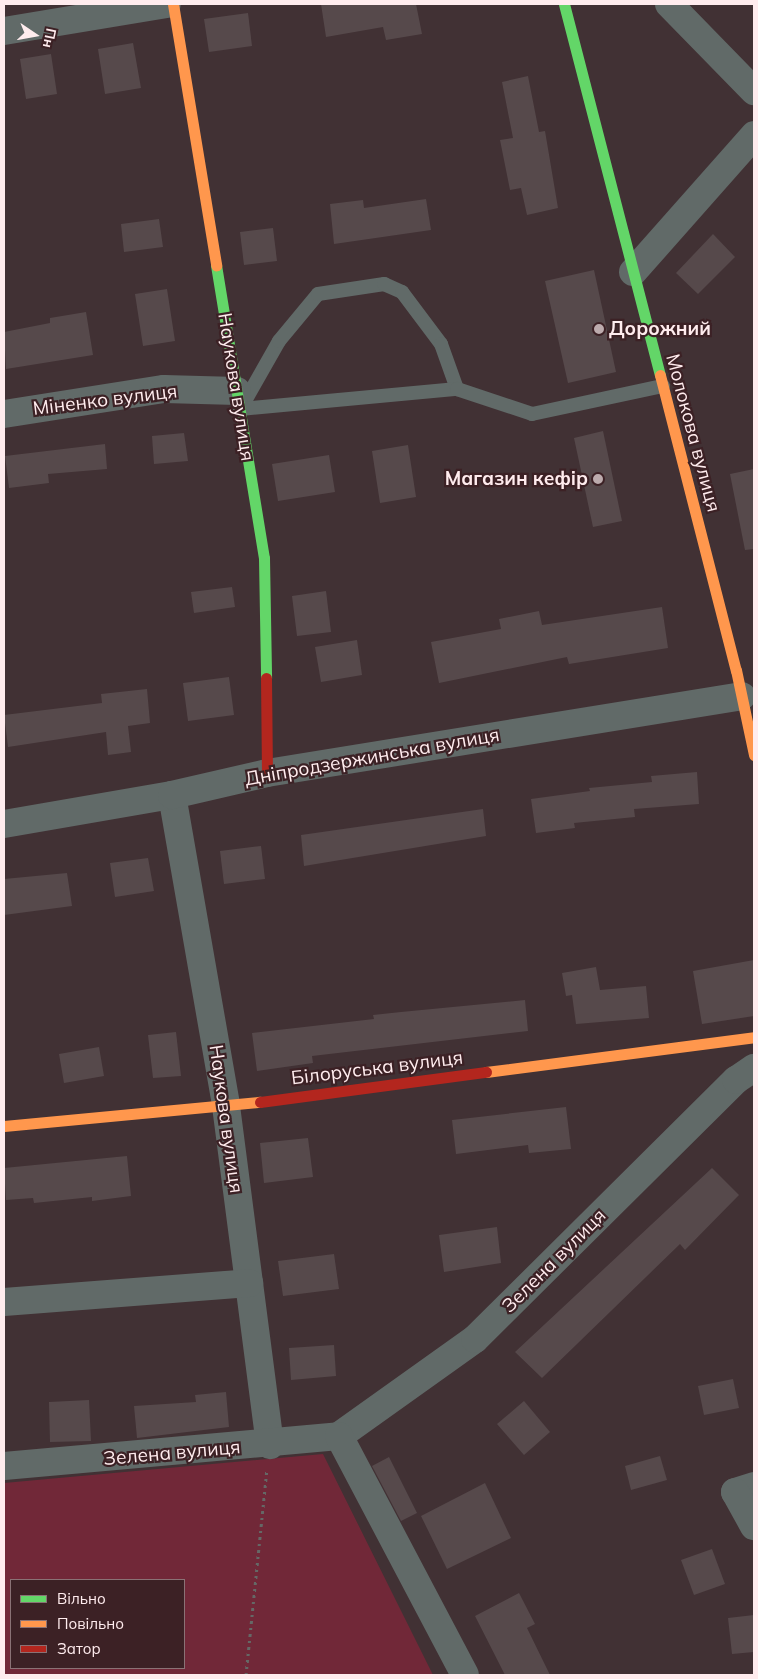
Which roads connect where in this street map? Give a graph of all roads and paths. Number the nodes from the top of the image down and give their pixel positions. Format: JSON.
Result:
{"nodes":[{"id":1,"x":167,"y":4,"type":"edge"},
{"id":2,"x":173,"y":4,"type":"edge"},
{"id":3,"x":564,"y":4,"type":"edge"},
{"id":4,"x":668,"y":4,"type":"edge"},
{"id":5,"x":4,"y":31,"type":"edge"},
{"id":6,"x":754,"y":91,"type":"edge"},
{"id":7,"x":754,"y":136,"type":"edge"},
{"id":8,"x":633,"y":272,"type":"junction"},
{"id":9,"x":663,"y":386,"type":"junction"},
{"id":10,"x":457,"y":388,"type":"junction"},
{"id":11,"x":239,"y":400,"type":"junction"},
{"id":12,"x":4,"y":414,"type":"edge"},
{"id":13,"x":754,"y":668,"type":"edge"},
{"id":14,"x":739,"y":683,"type":"junction"},
{"id":15,"x":754,"y":756,"type":"edge"},
{"id":16,"x":267,"y":773,"type":"junction"},
{"id":17,"x":172,"y":795,"type":"junction"},
{"id":18,"x":4,"y":824,"type":"edge"},
{"id":19,"x":754,"y":1037,"type":"edge"},
{"id":20,"x":754,"y":1068,"type":"edge"},
{"id":21,"x":226,"y":1106,"type":"junction"},
{"id":22,"x":4,"y":1126,"type":"edge"},
{"id":23,"x":249,"y":1283,"type":"junction"},
{"id":24,"x":4,"y":1302,"type":"edge"},
{"id":25,"x":339,"y":1436,"type":"junction"},
{"id":26,"x":270,"y":1445,"type":"junction"},
{"id":27,"x":4,"y":1466,"type":"edge"},
{"id":28,"x":754,"y":1486,"type":"edge"},
{"id":29,"x":754,"y":1526,"type":"edge"},
{"id":30,"x":246,"y":1675,"type":"edge"},
{"id":31,"x":465,"y":1675,"type":"edge"}],
"edges":[{"from":1,"to":5,"type":"street"},
{"from":2,"to":11,"type":"street","name":"Наукова вулиця"},
{"from":3,"to":8,"type":"street","name":"Молокова вулиця"},
{"from":4,"to":6,"type":"street"},
{"from":7,"to":8,"type":"street"},
{"from":8,"to":9,"type":"street","name":"Молокова вулиця"},
{"from":9,"to":10,"type":"lane"},
{"from":9,"to":14,"type":"street","name":"Молокова вулиця"},
{"from":10,"to":11,"type":"lane"},
{"from":10,"to":11,"type":"lane"},
{"from":11,"to":12,"type":"street","name":"Міненко вулиця"},
{"from":11,"to":16,"type":"street","name":"Наукова вулиця"},
{"from":13,"to":14,"type":"lane"},
{"from":14,"to":15,"type":"street","name":"Молокова вулиця"},
{"from":14,"to":16,"type":"street","name":"Дніпродзержинська вулиця"},
{"from":16,"to":17,"type":"street","name":"Дніпродзержинська вулиця"},
{"from":17,"to":18,"type":"street","name":"Дніпродзержинська вулиця"},
{"from":17,"to":21,"type":"street","name":"Наукова вулиця"},
{"from":19,"to":21,"type":"street","name":"Білоруська вулиця"},
{"from":20,"to":25,"type":"street","name":"Зелена вулиця"},
{"from":21,"to":22,"type":"street","name":"Білоруська вулиця"},
{"from":21,"to":23,"type":"street","name":"Наукова вулиця"},
{"from":23,"to":24,"type":"street"},
{"from":23,"to":26,"type":"street","name":"Наукова вулиця"},
{"from":25,"to":26,"type":"street","name":"Зелена вулиця"},
{"from":25,"to":31,"type":"street"},
{"from":26,"to":27,"type":"street","name":"Зелена вулиця"},
{"from":26,"to":30,"type":"path"},
{"from":28,"to":29,"type":"street"}]}
